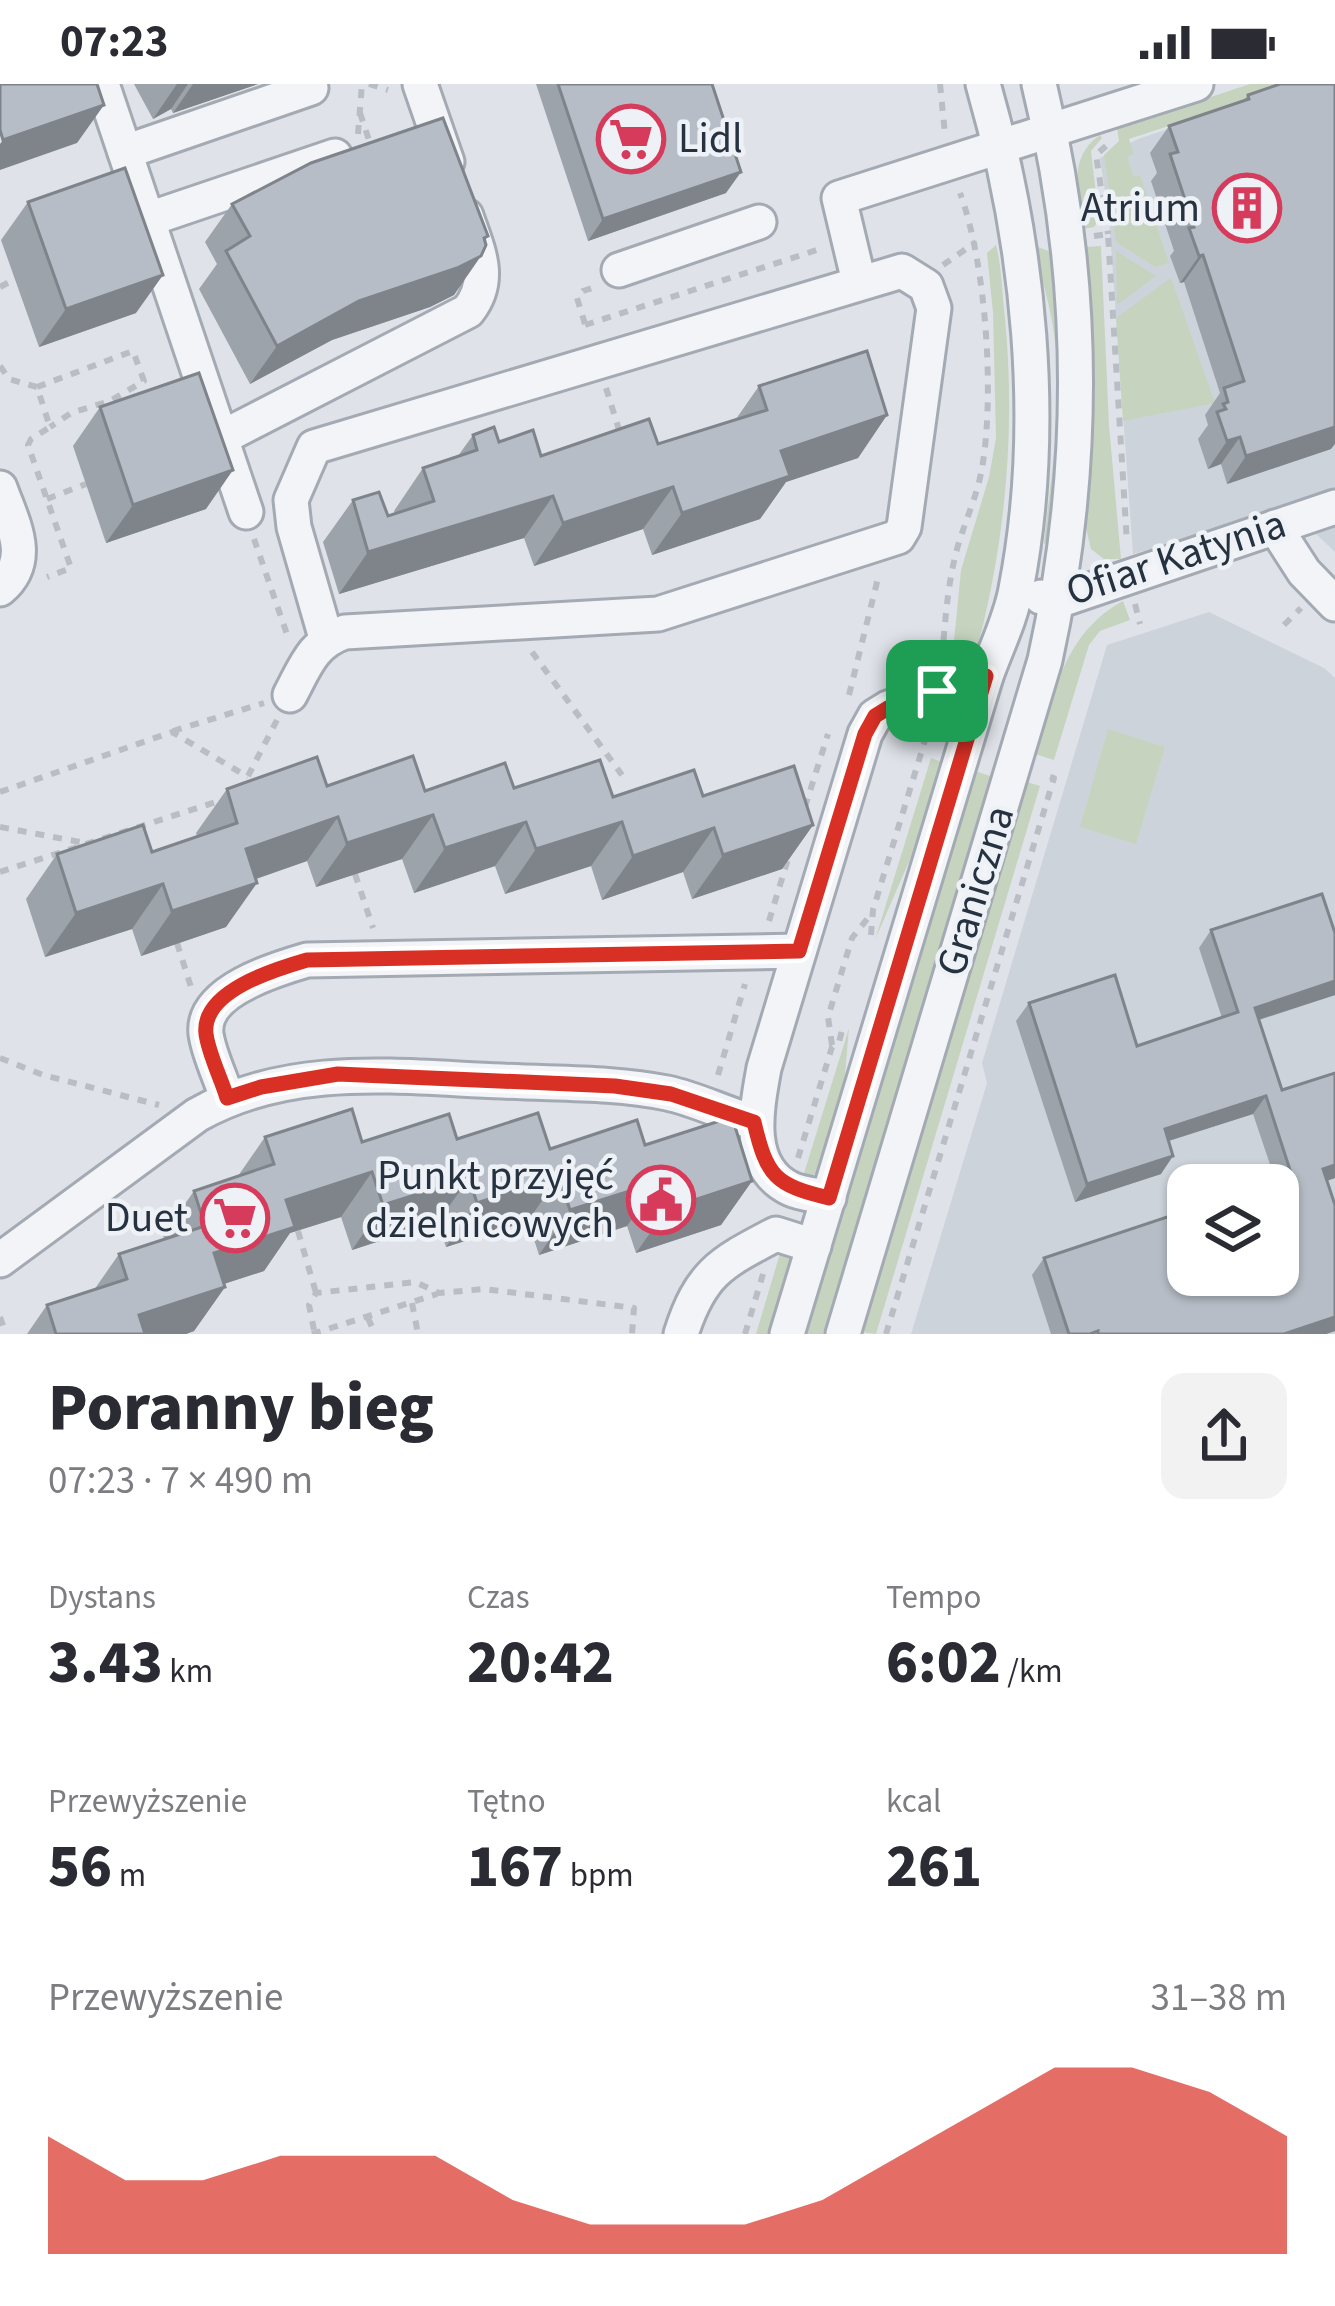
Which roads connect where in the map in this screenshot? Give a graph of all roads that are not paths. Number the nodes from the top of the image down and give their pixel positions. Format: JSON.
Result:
{"nodes":[{"id":1,"x":102,"y":84,"type":"edge"},
{"id":2,"x":420,"y":84,"type":"edge"},
{"id":3,"x":983,"y":84,"type":"edge"},
{"id":4,"x":1039,"y":84,"type":"edge"},
{"id":5,"x":1196,"y":84,"type":"edge"},
{"id":6,"x":311,"y":88,"type":"dead end"},
{"id":7,"x":1049,"y":130,"type":"junction"},
{"id":8,"x":998,"y":148,"type":"junction"},
{"id":9,"x":124,"y":152,"type":"junction"},
{"id":10,"x":335,"y":157,"type":"edge"},
{"id":11,"x":146,"y":220,"type":"junction"},
{"id":12,"x":759,"y":222,"type":"dead end"},
{"id":13,"x":611,"y":277,"type":"road end"},
{"id":14,"x":859,"y":282,"type":"junction"},
{"id":15,"x":220,"y":438,"type":"junction"},
{"id":16,"x":0,"y":488,"type":"edge"},
{"id":17,"x":1335,"y":507,"type":"edge"},
{"id":18,"x":245,"y":512,"type":"road end"},
{"id":19,"x":1275,"y":527,"type":"junction"},
{"id":20,"x":0,"y":589,"type":"edge"},
{"id":21,"x":1016,"y":591,"type":"junction"},
{"id":22,"x":1058,"y":601,"type":"junction"},
{"id":23,"x":1335,"y":604,"type":"edge"},
{"id":24,"x":326,"y":638,"type":"junction"},
{"id":25,"x":986,"y":676,"type":"junction"},
{"id":26,"x":296,"y":685,"type":"road end"},
{"id":27,"x":799,"y":951,"type":"junction"},
{"id":28,"x":227,"y":1098,"type":"junction"},
{"id":29,"x":754,"y":1122,"type":"junction"},
{"id":30,"x":829,"y":1198,"type":"junction"},
{"id":31,"x":814,"y":1246,"type":"junction"},
{"id":32,"x":0,"y":1260,"type":"edge"},
{"id":33,"x":681,"y":1334,"type":"edge"},
{"id":34,"x":787,"y":1334,"type":"edge"},
{"id":35,"x":843,"y":1334,"type":"edge"}],
"edges":[{"from":1,"to":9,"type":"street"},
{"from":2,"to":15,"type":"street"},
{"from":3,"to":8,"type":"street","name":"Graniczna"},
{"from":4,"to":7,"type":"street","name":"Graniczna"},
{"from":5,"to":7,"type":"street"},
{"from":6,"to":9,"type":"street"},
{"from":7,"to":8,"type":"street"},
{"from":7,"to":22,"type":"street","name":"Graniczna"},
{"from":8,"to":14,"type":"street"},
{"from":8,"to":21,"type":"street","name":"Graniczna"},
{"from":9,"to":11,"type":"street"},
{"from":10,"to":11,"type":"street"},
{"from":11,"to":15,"type":"street"},
{"from":12,"to":13,"type":"street"},
{"from":14,"to":24,"type":"street"},
{"from":14,"to":24,"type":"street"},
{"from":15,"to":18,"type":"street"},
{"from":16,"to":20,"type":"street"},
{"from":17,"to":19,"type":"street","name":"Ofiar Katynia"},
{"from":19,"to":22,"type":"street","name":"Ofiar Katynia"},
{"from":19,"to":23,"type":"street"},
{"from":21,"to":22,"type":"street","name":"Ofiar Katynia"},
{"from":21,"to":25,"type":"street","name":"Graniczna"},
{"from":22,"to":35,"type":"street","name":"Graniczna"},
{"from":24,"to":26,"type":"street"},
{"from":25,"to":27,"type":"street"},
{"from":25,"to":30,"type":"street","name":"Graniczna"},
{"from":27,"to":28,"type":"street"},
{"from":27,"to":29,"type":"street"},
{"from":28,"to":29,"type":"street"},
{"from":28,"to":32,"type":"street"},
{"from":29,"to":30,"type":"street"},
{"from":30,"to":31,"type":"street","name":"Graniczna"},
{"from":31,"to":33,"type":"street"},
{"from":31,"to":34,"type":"street","name":"Graniczna"}]}
